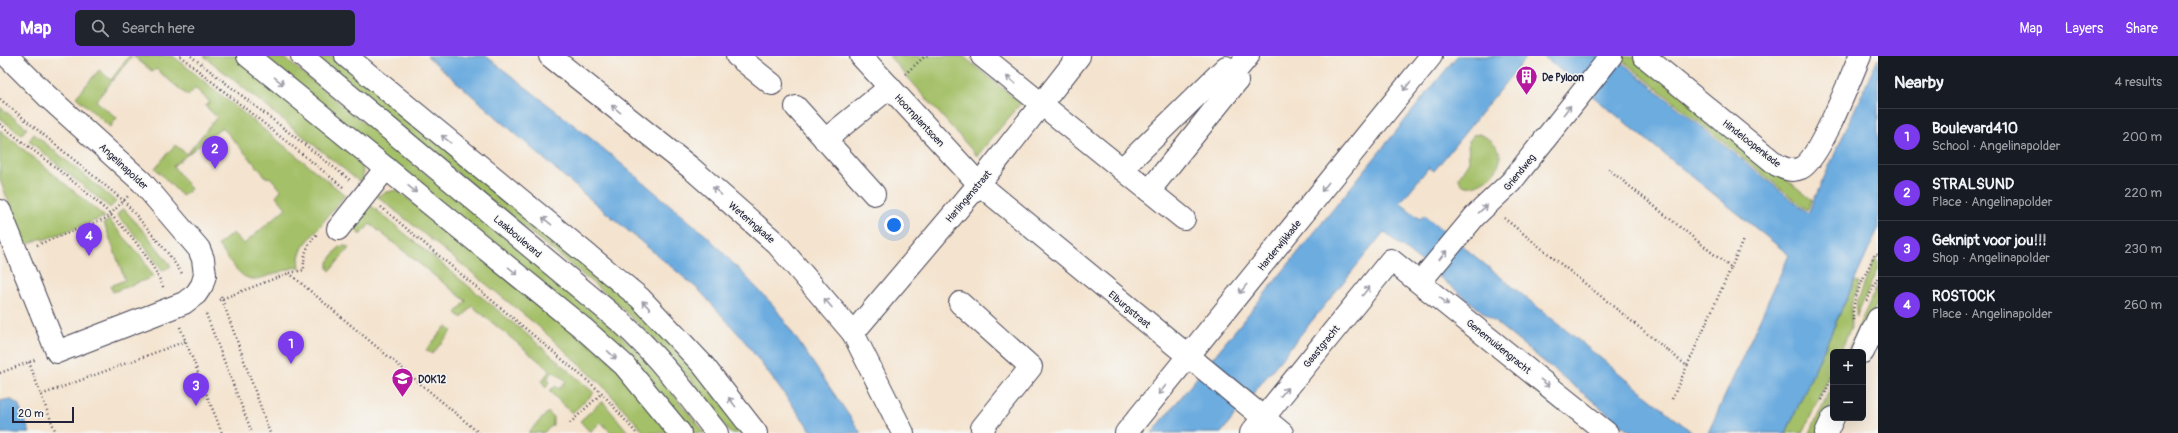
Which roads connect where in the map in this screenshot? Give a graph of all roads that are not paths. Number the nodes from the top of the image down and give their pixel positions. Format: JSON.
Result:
{"nodes":[{"id":1,"x":7,"y":56,"type":"edge"},
{"id":2,"x":248,"y":56,"type":"edge"},
{"id":3,"x":302,"y":56,"type":"edge"},
{"id":4,"x":346,"y":56,"type":"edge"},
{"id":5,"x":550,"y":56,"type":"edge"},
{"id":6,"x":738,"y":56,"type":"edge"},
{"id":7,"x":862,"y":56,"type":"edge"},
{"id":8,"x":982,"y":56,"type":"edge"},
{"id":9,"x":1079,"y":56,"type":"edge"},
{"id":10,"x":1248,"y":56,"type":"edge"},
{"id":11,"x":1431,"y":56,"type":"edge"},
{"id":12,"x":1644,"y":56,"type":"edge"},
{"id":13,"x":1860,"y":56,"type":"edge"},
{"id":14,"x":1609,"y":58,"type":"edge"},
{"id":15,"x":1234,"y":73,"type":"junction"},
{"id":16,"x":772,"y":84,"type":"dead end"},
{"id":17,"x":890,"y":87,"type":"junction"},
{"id":18,"x":1041,"y":104,"type":"junction"},
{"id":19,"x":796,"y":107,"type":"dead end"},
{"id":20,"x":825,"y":140,"type":"junction"},
{"id":21,"x":386,"y":168,"type":"junction"},
{"id":22,"x":1122,"y":170,"type":"junction"},
{"id":23,"x":979,"y":184,"type":"junction"},
{"id":24,"x":1149,"y":191,"type":"junction"},
{"id":25,"x":874,"y":194,"type":"dead end"},
{"id":26,"x":0,"y":211,"type":"edge"},
{"id":27,"x":1184,"y":219,"type":"dead end"},
{"id":28,"x":329,"y":230,"type":"road end"},
{"id":29,"x":1391,"y":260,"type":"joint"},
{"id":30,"x":1425,"y":277,"type":"junction"},
{"id":31,"x":960,"y":303,"type":"dead end"},
{"id":32,"x":1878,"y":319,"type":"edge"},
{"id":33,"x":853,"y":333,"type":"junction"},
{"id":34,"x":1864,"y":349,"type":"edge"},
{"id":35,"x":1188,"y":358,"type":"junction"},
{"id":36,"x":1832,"y":421,"type":"edge"},
{"id":37,"x":1257,"y":426,"type":"edge"},
{"id":38,"x":680,"y":433,"type":"edge"},
{"id":39,"x":717,"y":433,"type":"edge"},
{"id":40,"x":756,"y":433,"type":"edge"},
{"id":41,"x":903,"y":433,"type":"edge"},
{"id":42,"x":984,"y":433,"type":"edge"},
{"id":43,"x":1126,"y":433,"type":"edge"},
{"id":44,"x":1282,"y":433,"type":"edge"},
{"id":45,"x":1607,"y":433,"type":"edge"},
{"id":46,"x":1826,"y":433,"type":"edge"}],
"edges":[{"from":1,"to":26,"type":"street","name":"Angelinapolder"},
{"from":2,"to":21,"type":"street","one_way":true},
{"from":3,"to":39,"type":"street","name":"Laakboulevard"},
{"from":40,"to":4,"type":"street","one_way":true},
{"from":33,"to":5,"type":"street","name":"Weteringkade","one_way":true},
{"from":6,"to":16,"type":"street"},
{"from":7,"to":17,"type":"street","name":"Hoornplantsoen"},
{"from":18,"to":8,"type":"street","one_way":true},
{"from":9,"to":18,"type":"street","name":"Harlingenstraat"},
{"from":10,"to":15,"type":"street"},
{"from":11,"to":35,"type":"street","name":"Harderwijkkade","one_way":true},
{"from":12,"to":13,"type":"street","name":"Hindeloopenkade"},
{"from":30,"to":14,"type":"street","name":"Griendweg","one_way":true},
{"from":15,"to":22,"type":"street"},
{"from":15,"to":24,"type":"street"},
{"from":17,"to":20,"type":"street"},
{"from":17,"to":23,"type":"street","name":"Hoornplantsoen"},
{"from":18,"to":22,"type":"street"},
{"from":18,"to":23,"type":"street","name":"Harlingenstraat"},
{"from":19,"to":20,"type":"street"},
{"from":20,"to":25,"type":"street"},
{"from":21,"to":28,"type":"street"},
{"from":21,"to":38,"type":"street","one_way":true},
{"from":22,"to":24,"type":"street"},
{"from":23,"to":33,"type":"street","name":"Harlingenstraat"},
{"from":23,"to":35,"type":"street","name":"Elburgstraat"},
{"from":24,"to":27,"type":"street"},
{"from":29,"to":30,"type":"street","name":"Genemuidengracht"},
{"from":37,"to":29,"type":"street","name":"Gaastgracht","one_way":true},
{"from":30,"to":45,"type":"street","name":"Genemuidengracht","one_way":true},
{"from":31,"to":42,"type":"street"},
{"from":32,"to":34,"type":"street"},
{"from":33,"to":41,"type":"street","name":"Weteringkade"},
{"from":35,"to":37,"type":"street","name":"Elburgstraat"},
{"from":35,"to":43,"type":"street","name":"Harderwijkkade","one_way":true},
{"from":36,"to":46,"type":"street"},
{"from":37,"to":44,"type":"street","name":"Elburgstraat"}]}
